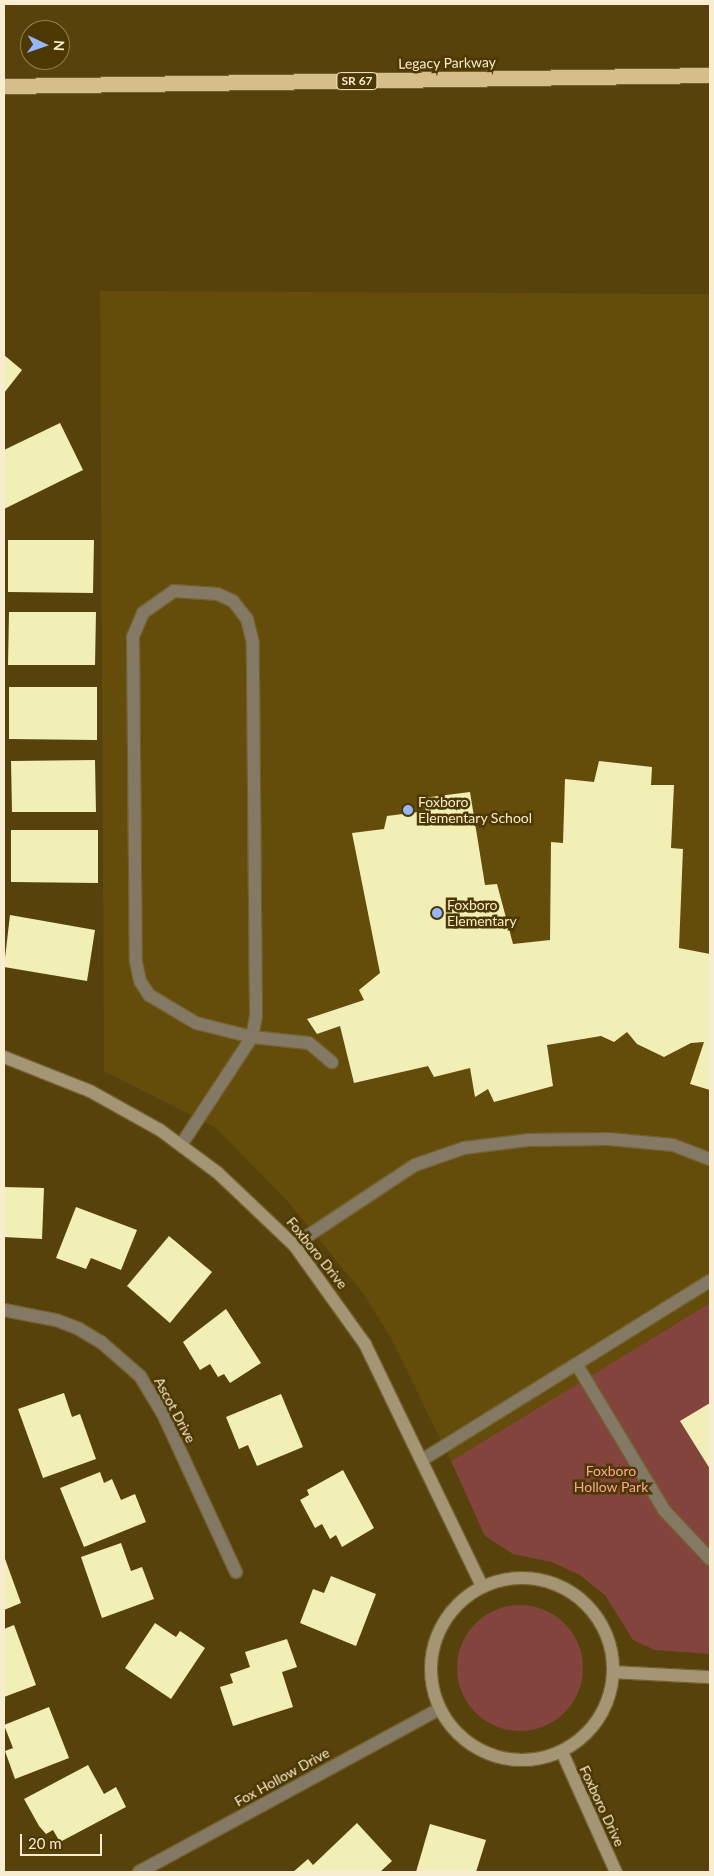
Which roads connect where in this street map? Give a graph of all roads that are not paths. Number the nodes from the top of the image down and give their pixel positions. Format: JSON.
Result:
{"nodes":[{"id":1,"x":710,"y":75,"type":"edge"},
{"id":2,"x":4,"y":86,"type":"edge"},
{"id":3,"x":252,"y":1037,"type":"junction"},
{"id":4,"x":4,"y":1057,"type":"edge"},
{"id":5,"x":332,"y":1062,"type":"dead end"},
{"id":6,"x":181,"y":1145,"type":"junction"},
{"id":7,"x":710,"y":1159,"type":"edge"},
{"id":8,"x":294,"y":1245,"type":"junction"},
{"id":9,"x":710,"y":1281,"type":"edge"},
{"id":10,"x":4,"y":1310,"type":"edge"},
{"id":11,"x":577,"y":1365,"type":"junction"},
{"id":12,"x":422,"y":1460,"type":"junction"},
{"id":13,"x":710,"y":1559,"type":"edge"},
{"id":14,"x":236,"y":1572,"type":"dead end"},
{"id":15,"x":482,"y":1586,"type":"junction"},
{"id":16,"x":613,"y":1672,"type":"junction"},
{"id":17,"x":710,"y":1677,"type":"edge"},
{"id":18,"x":440,"y":1709,"type":"junction"},
{"id":19,"x":562,"y":1752,"type":"junction"},
{"id":20,"x":139,"y":1872,"type":"edge"},
{"id":21,"x":616,"y":1872,"type":"edge"}],
"edges":[{"from":1,"to":2,"type":"highway","name":"Legacy Parkway","number":"SR 67"},
{"from":3,"to":3,"type":"street"},
{"from":3,"to":5,"type":"street"},
{"from":3,"to":6,"type":"street"},
{"from":4,"to":6,"type":"street","name":"Foxboro Drive"},
{"from":6,"to":8,"type":"street","name":"Foxboro Drive"},
{"from":7,"to":8,"type":"street"},
{"from":8,"to":12,"type":"street","name":"Foxboro Drive"},
{"from":9,"to":11,"type":"street"},
{"from":10,"to":14,"type":"street","name":"Ascot Drive"},
{"from":11,"to":12,"type":"street"},
{"from":11,"to":13,"type":"street"},
{"from":12,"to":15,"type":"street","name":"Foxboro Drive"},
{"from":15,"to":16,"type":"street"},
{"from":15,"to":18,"type":"street"},
{"from":16,"to":17,"type":"street"},
{"from":16,"to":19,"type":"street"},
{"from":18,"to":19,"type":"street"},
{"from":18,"to":20,"type":"street","name":"Fox Hollow Drive"},
{"from":19,"to":21,"type":"street","name":"Foxboro Drive"}]}
